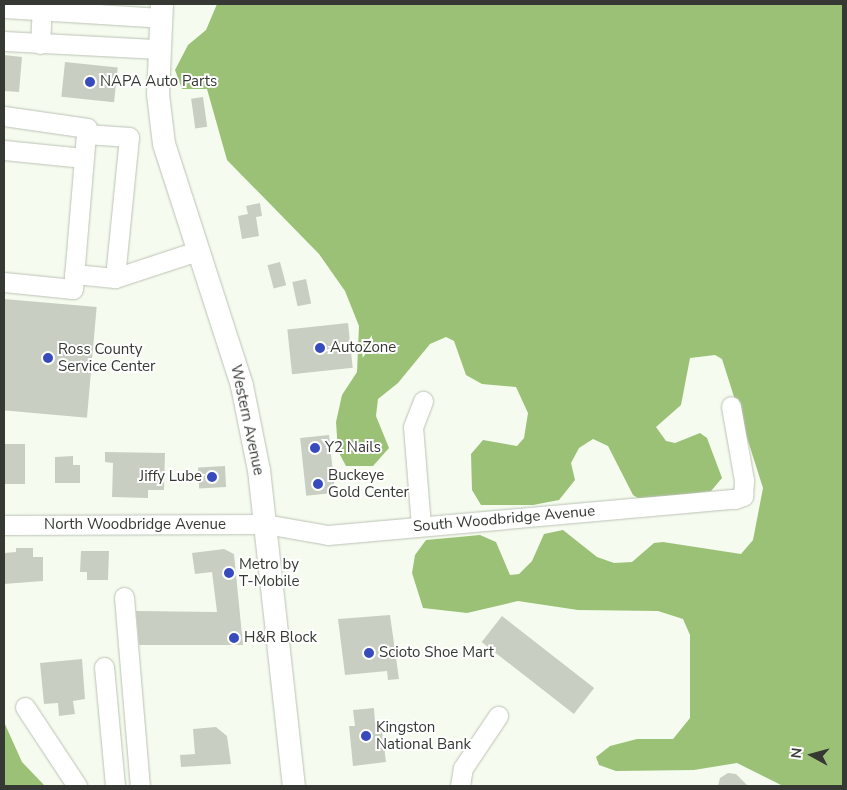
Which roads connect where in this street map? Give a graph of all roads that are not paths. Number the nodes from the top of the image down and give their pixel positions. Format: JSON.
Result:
{"nodes":[{"id":1,"x":4,"y":8,"type":"edge"},
{"id":2,"x":42,"y":10,"type":"junction"},
{"id":3,"x":161,"y":11,"type":"edge"},
{"id":4,"x":4,"y":42,"type":"edge"},
{"id":5,"x":40,"y":44,"type":"junction"},
{"id":6,"x":159,"y":49,"type":"junction"},
{"id":7,"x":4,"y":116,"type":"edge"},
{"id":8,"x":86,"y":134,"type":"junction"},
{"id":9,"x":4,"y":150,"type":"edge"},
{"id":10,"x":84,"y":158,"type":"junction"},
{"id":11,"x":197,"y":251,"type":"junction"},
{"id":12,"x":74,"y":274,"type":"junction"},
{"id":13,"x":115,"y":278,"type":"junction"},
{"id":14,"x":4,"y":282,"type":"edge"},
{"id":15,"x":422,"y":401,"type":"dead end"},
{"id":16,"x":732,"y":406,"type":"dead end"},
{"id":17,"x":266,"y":524,"type":"junction"},
{"id":18,"x":4,"y":526,"type":"edge"},
{"id":19,"x":421,"y":526,"type":"junction"},
{"id":20,"x":124,"y":597,"type":"dead end"},
{"id":21,"x":104,"y":667,"type":"dead end"},
{"id":22,"x":25,"y":707,"type":"dead end"},
{"id":23,"x":498,"y":716,"type":"dead end"},
{"id":24,"x":77,"y":786,"type":"edge"},
{"id":25,"x":115,"y":786,"type":"edge"},
{"id":26,"x":140,"y":786,"type":"edge"},
{"id":27,"x":294,"y":786,"type":"edge"},
{"id":28,"x":460,"y":786,"type":"edge"}],
"edges":[{"from":1,"to":2,"type":"street"},
{"from":2,"to":3,"type":"street"},
{"from":2,"to":5,"type":"street"},
{"from":3,"to":6,"type":"main road","name":"Western Avenue"},
{"from":4,"to":5,"type":"street"},
{"from":5,"to":6,"type":"street"},
{"from":6,"to":11,"type":"main road","name":"Western Avenue"},
{"from":7,"to":8,"type":"street"},
{"from":8,"to":10,"type":"street"},
{"from":8,"to":13,"type":"street"},
{"from":9,"to":10,"type":"street"},
{"from":10,"to":12,"type":"street"},
{"from":11,"to":13,"type":"street"},
{"from":11,"to":17,"type":"main road","name":"Western Avenue"},
{"from":12,"to":13,"type":"street"},
{"from":12,"to":14,"type":"street"},
{"from":15,"to":19,"type":"street"},
{"from":16,"to":19,"type":"street","name":"South Woodbridge Avenue"},
{"from":17,"to":18,"type":"street","name":"North Woodbridge Avenue"},
{"from":17,"to":19,"type":"street","name":"South Woodbridge Avenue"},
{"from":17,"to":27,"type":"main road","name":"Western Avenue"},
{"from":20,"to":26,"type":"street"},
{"from":21,"to":25,"type":"street"},
{"from":22,"to":24,"type":"street"},
{"from":23,"to":28,"type":"street"}]}
